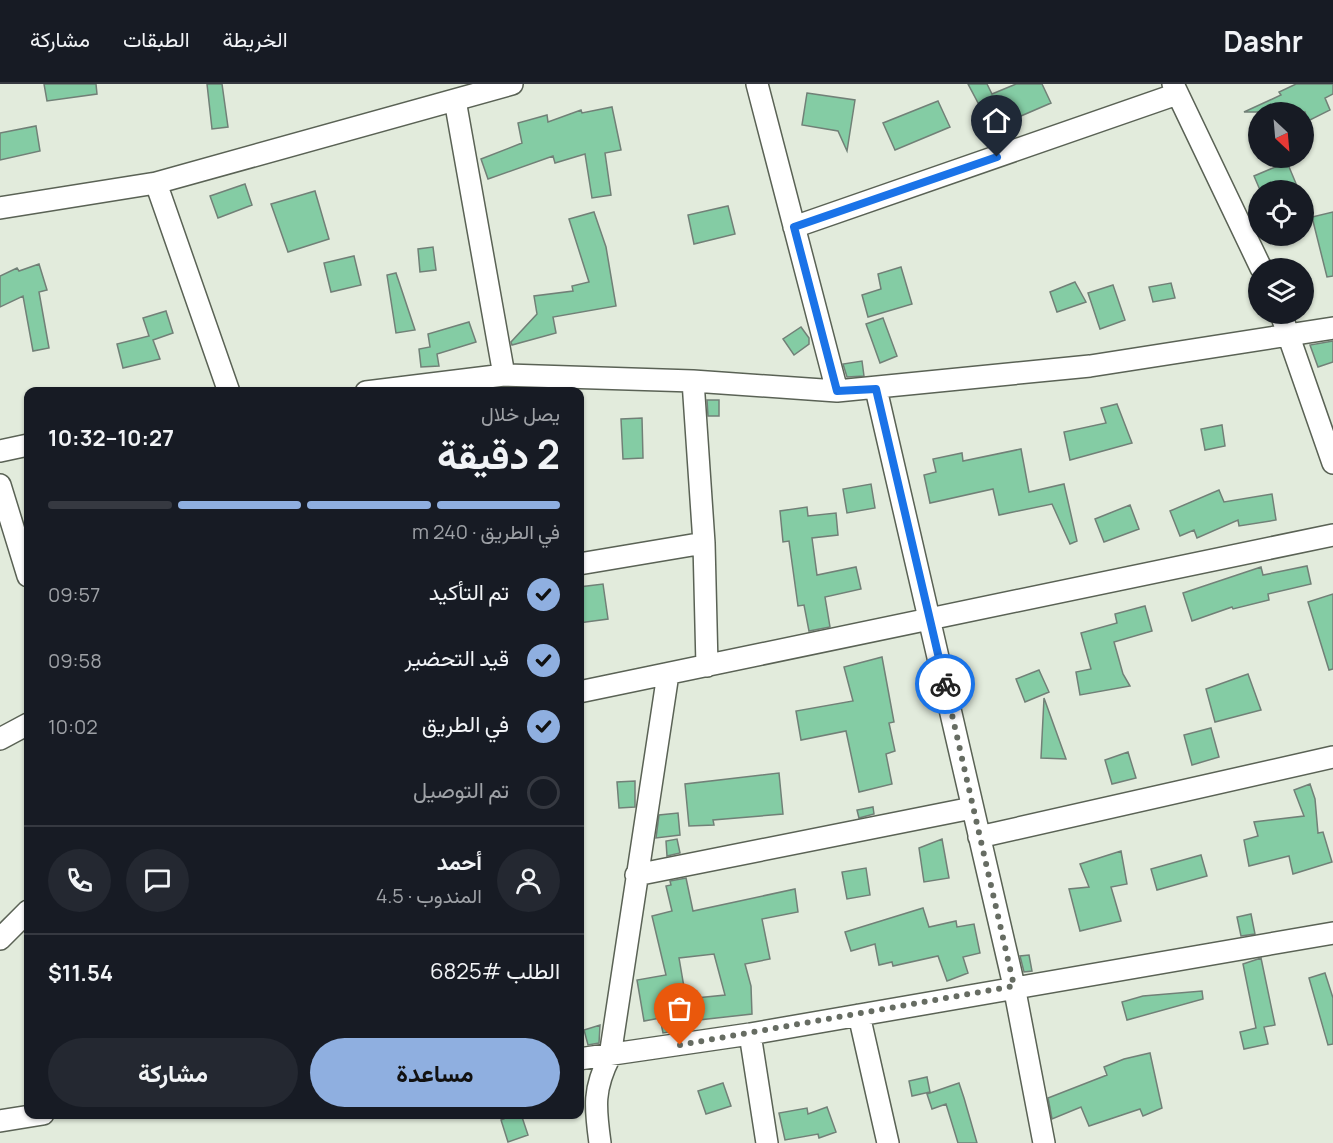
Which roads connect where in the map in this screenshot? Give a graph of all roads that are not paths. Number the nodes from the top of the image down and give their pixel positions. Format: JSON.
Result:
{"nodes":[{"id":1,"x":512,"y":84,"type":"edge"},
{"id":2,"x":757,"y":84,"type":"edge"},
{"id":3,"x":1175,"y":89,"type":"edge"},
{"id":4,"x":455,"y":99,"type":"junction"},
{"id":5,"x":156,"y":183,"type":"junction"},
{"id":6,"x":0,"y":208,"type":"edge"},
{"id":7,"x":794,"y":227,"type":"junction"},
{"id":8,"x":1256,"y":258,"type":"edge"},
{"id":9,"x":1286,"y":324,"type":"edge"},
{"id":10,"x":1333,"y":328,"type":"edge"},
{"id":11,"x":1291,"y":335,"type":"junction"},
{"id":12,"x":504,"y":375,"type":"junction"},
{"id":13,"x":693,"y":381,"type":"junction"},
{"id":14,"x":227,"y":387,"type":"edge"},
{"id":15,"x":407,"y":387,"type":"edge"},
{"id":16,"x":876,"y":389,"type":"junction"},
{"id":17,"x":837,"y":391,"type":"junction"},
{"id":18,"x":24,"y":446,"type":"edge"},
{"id":19,"x":0,"y":451,"type":"edge"},
{"id":20,"x":1333,"y":463,"type":"edge"},
{"id":21,"x":1,"y":489,"type":"edge"},
{"id":22,"x":1333,"y":535,"type":"edge"},
{"id":23,"x":704,"y":543,"type":"junction"},
{"id":24,"x":24,"y":563,"type":"edge"},
{"id":25,"x":584,"y":563,"type":"edge"},
{"id":26,"x":931,"y":620,"type":"junction"},
{"id":27,"x":707,"y":666,"type":"junction"},
{"id":28,"x":668,"y":674,"type":"junction"},
{"id":29,"x":584,"y":691,"type":"edge"},
{"id":30,"x":24,"y":726,"type":"edge"},
{"id":31,"x":0,"y":739,"type":"edge"},
{"id":32,"x":1333,"y":758,"type":"edge"},
{"id":33,"x":972,"y":808,"type":"junction"},
{"id":34,"x":979,"y":837,"type":"junction"},
{"id":35,"x":636,"y":875,"type":"junction"},
{"id":36,"x":24,"y":915,"type":"edge"},
{"id":37,"x":1333,"y":933,"type":"edge"},
{"id":38,"x":0,"y":939,"type":"edge"},
{"id":39,"x":1014,"y":986,"type":"junction"},
{"id":40,"x":859,"y":1015,"type":"junction"},
{"id":41,"x":750,"y":1034,"type":"junction"},
{"id":42,"x":610,"y":1056,"type":"junction"},
{"id":43,"x":584,"y":1059,"type":"edge"},
{"id":44,"x":24,"y":1117,"type":"edge"},
{"id":45,"x":0,"y":1121,"type":"edge"},
{"id":46,"x":600,"y":1143,"type":"edge"},
{"id":47,"x":767,"y":1143,"type":"edge"},
{"id":48,"x":888,"y":1143,"type":"edge"},
{"id":49,"x":1044,"y":1143,"type":"edge"}],
"edges":[{"from":1,"to":4,"type":"street"},
{"from":2,"to":7,"type":"street"},
{"from":3,"to":7,"type":"street"},
{"from":3,"to":8,"type":"street"},
{"from":4,"to":5,"type":"street"},
{"from":4,"to":12,"type":"street"},
{"from":5,"to":6,"type":"street"},
{"from":5,"to":14,"type":"street"},
{"from":7,"to":17,"type":"street"},
{"from":9,"to":11,"type":"street"},
{"from":10,"to":11,"type":"street"},
{"from":11,"to":16,"type":"street"},
{"from":11,"to":20,"type":"street"},
{"from":12,"to":13,"type":"street"},
{"from":12,"to":15,"type":"street"},
{"from":13,"to":17,"type":"street"},
{"from":13,"to":23,"type":"street"},
{"from":16,"to":17,"type":"street"},
{"from":16,"to":26,"type":"street"},
{"from":18,"to":19,"type":"street"},
{"from":21,"to":24,"type":"street"},
{"from":22,"to":26,"type":"street"},
{"from":23,"to":25,"type":"street"},
{"from":23,"to":27,"type":"street"},
{"from":26,"to":27,"type":"street"},
{"from":26,"to":33,"type":"street"},
{"from":27,"to":28,"type":"street"},
{"from":28,"to":29,"type":"street"},
{"from":28,"to":35,"type":"street"},
{"from":30,"to":31,"type":"street"},
{"from":32,"to":34,"type":"street"},
{"from":33,"to":34,"type":"street"},
{"from":33,"to":35,"type":"street"},
{"from":34,"to":39,"type":"street"},
{"from":35,"to":42,"type":"street"},
{"from":36,"to":38,"type":"street"},
{"from":37,"to":39,"type":"street"},
{"from":39,"to":40,"type":"street"},
{"from":39,"to":49,"type":"street"},
{"from":40,"to":41,"type":"street"},
{"from":40,"to":48,"type":"street"},
{"from":41,"to":42,"type":"street"},
{"from":41,"to":47,"type":"street"},
{"from":42,"to":43,"type":"street"},
{"from":42,"to":46,"type":"street"},
{"from":44,"to":45,"type":"street"}]}
